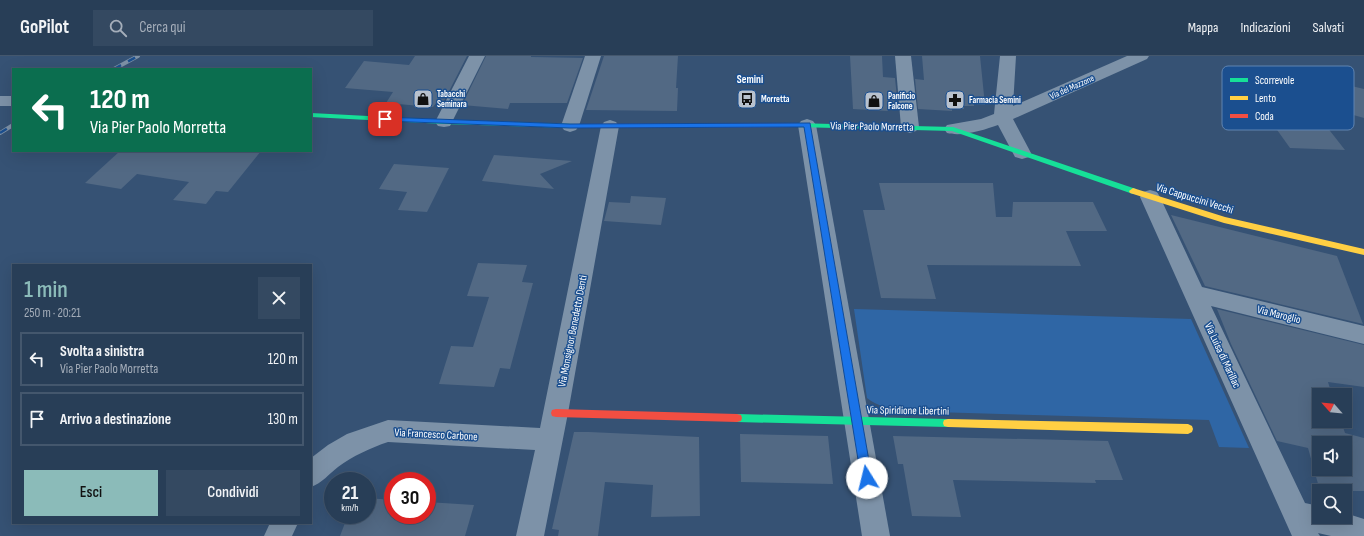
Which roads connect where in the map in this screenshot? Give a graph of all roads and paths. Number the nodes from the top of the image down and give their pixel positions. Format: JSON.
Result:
{"nodes":[{"id":1,"x":477,"y":56,"type":"edge"},
{"id":2,"x":593,"y":56,"type":"edge"},
{"id":3,"x":903,"y":56,"type":"edge"},
{"id":4,"x":1008,"y":56,"type":"edge"},
{"id":5,"x":1142,"y":56,"type":"edge"},
{"id":6,"x":0,"y":100,"type":"edge"},
{"id":7,"x":12,"y":101,"type":"edge"},
{"id":8,"x":312,"y":115,"type":"edge"},
{"id":9,"x":1003,"y":117,"type":"junction"},
{"id":10,"x":444,"y":122,"type":"junction"},
{"id":11,"x":807,"y":125,"type":"junction"},
{"id":12,"x":570,"y":126,"type":"junction"},
{"id":13,"x":610,"y":126,"type":"junction"},
{"id":14,"x":910,"y":127,"type":"junction"},
{"id":15,"x":953,"y":129,"type":"junction"},
{"id":16,"x":1022,"y":153,"type":"junction"},
{"id":17,"x":1150,"y":197,"type":"junction"},
{"id":18,"x":1364,"y":252,"type":"edge"},
{"id":19,"x":1193,"y":293,"type":"junction"},
{"id":20,"x":1364,"y":335,"type":"edge"},
{"id":21,"x":556,"y":413,"type":"junction"},
{"id":22,"x":857,"y":421,"type":"junction"},
{"id":23,"x":1188,"y":429,"type":"dead end"},
{"id":24,"x":550,"y":440,"type":"junction"},
{"id":25,"x":312,"y":474,"type":"edge"},
{"id":26,"x":284,"y":524,"type":"edge"},
{"id":27,"x":1300,"y":525,"type":"edge"},
{"id":28,"x":1364,"y":532,"type":"edge"},
{"id":29,"x":278,"y":536,"type":"edge"},
{"id":30,"x":530,"y":536,"type":"edge"},
{"id":31,"x":876,"y":536,"type":"edge"}],
"edges":[{"from":1,"to":10,"type":"street"},
{"from":2,"to":12,"type":"street"},
{"from":3,"to":14,"type":"street"},
{"from":4,"to":9,"type":"street"},
{"from":5,"to":9,"type":"street","name":"Via del Mazzone"},
{"from":6,"to":7,"type":"street"},
{"from":8,"to":10,"type":"street","name":"Via Pier Paolo Morretta"},
{"from":9,"to":15,"type":"street","name":"Via del Mazzone"},
{"from":9,"to":16,"type":"street"},
{"from":10,"to":12,"type":"street","name":"Via Pier Paolo Morretta"},
{"from":11,"to":13,"type":"street","name":"Via Pier Paolo Morretta"},
{"from":11,"to":14,"type":"street","name":"Via Pier Paolo Morretta"},
{"from":11,"to":22,"type":"street"},
{"from":12,"to":13,"type":"street","name":"Via Pier Paolo Morretta"},
{"from":13,"to":21,"type":"street","name":"Via Monsignor Benedetto Denti"},
{"from":14,"to":15,"type":"street","name":"Via Pier Paolo Morretta"},
{"from":15,"to":16,"type":"street","name":"Via Pier Paolo Morretta"},
{"from":16,"to":17,"type":"street","name":"Via Cappuccini Vecchi"},
{"from":17,"to":18,"type":"street","name":"Via Cappuccini Vecchi"},
{"from":17,"to":19,"type":"street","name":"Via Luisa di Marillac"},
{"from":19,"to":20,"type":"street","name":"Via Maroglio"},
{"from":19,"to":27,"type":"street","name":"Via Luisa di Marillac"},
{"from":21,"to":22,"type":"street","name":"Via Spiridione Libertini"},
{"from":21,"to":24,"type":"street","name":"Via Monsignor Benedetto Denti"},
{"from":22,"to":23,"type":"street","name":"Via Spiridione Libertini"},
{"from":22,"to":31,"type":"street"},
{"from":24,"to":25,"type":"street","name":"Via Francesco Carbone"},
{"from":24,"to":30,"type":"street","name":"Via Monsignor Benedetto Denti"},
{"from":26,"to":29,"type":"street"},
{"from":27,"to":28,"type":"street"}]}
